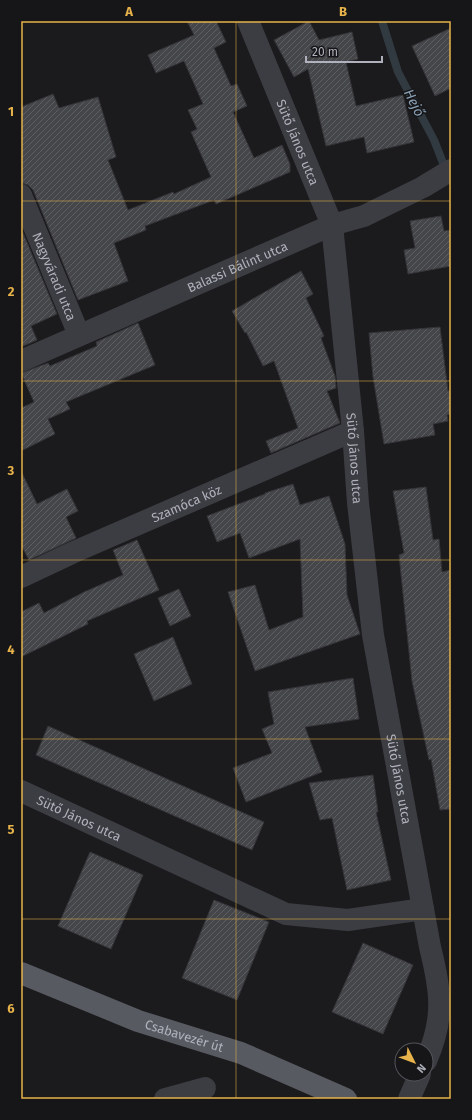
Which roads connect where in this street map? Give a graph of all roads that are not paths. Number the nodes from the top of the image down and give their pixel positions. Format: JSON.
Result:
{"nodes":[{"id":1,"x":248,"y":21,"type":"edge"},
{"id":2,"x":451,"y":170,"type":"edge"},
{"id":3,"x":21,"y":195,"type":"edge"},
{"id":4,"x":332,"y":225,"type":"junction"},
{"id":5,"x":79,"y":335,"type":"junction"},
{"id":6,"x":21,"y":361,"type":"edge"},
{"id":7,"x":353,"y":431,"type":"junction"},
{"id":8,"x":21,"y":577,"type":"edge"},
{"id":9,"x":26,"y":793,"type":"edge"},
{"id":10,"x":423,"y":909,"type":"junction"},
{"id":11,"x":21,"y":974,"type":"edge"},
{"id":12,"x":432,"y":1042,"type":"edge"},
{"id":13,"x":416,"y":1082,"type":"edge"},
{"id":14,"x":205,"y":1088,"type":"dead end"},
{"id":15,"x":165,"y":1099,"type":"edge"},
{"id":16,"x":346,"y":1099,"type":"edge"},
{"id":17,"x":409,"y":1099,"type":"edge"}],
"edges":[{"from":1,"to":4,"type":"street","name":"Sütő János utca"},
{"from":2,"to":4,"type":"street","name":"Balassi Bálint utca"},
{"from":3,"to":5,"type":"street","name":"Nagyváradi utca"},
{"from":4,"to":5,"type":"street","name":"Balassi Bálint utca"},
{"from":4,"to":7,"type":"street","name":"Sütő János utca"},
{"from":5,"to":6,"type":"street","name":"Balassi Bálint utca"},
{"from":7,"to":8,"type":"street","name":"Szamóca köz"},
{"from":7,"to":10,"type":"street","name":"Sütő János utca"},
{"from":9,"to":10,"type":"street","name":"Sütő János utca"},
{"from":10,"to":12,"type":"street","name":"Sütő János utca"},
{"from":11,"to":16,"type":"main road","name":"Csabavezér út"},
{"from":13,"to":17,"type":"street"},
{"from":14,"to":15,"type":"street"}]}
